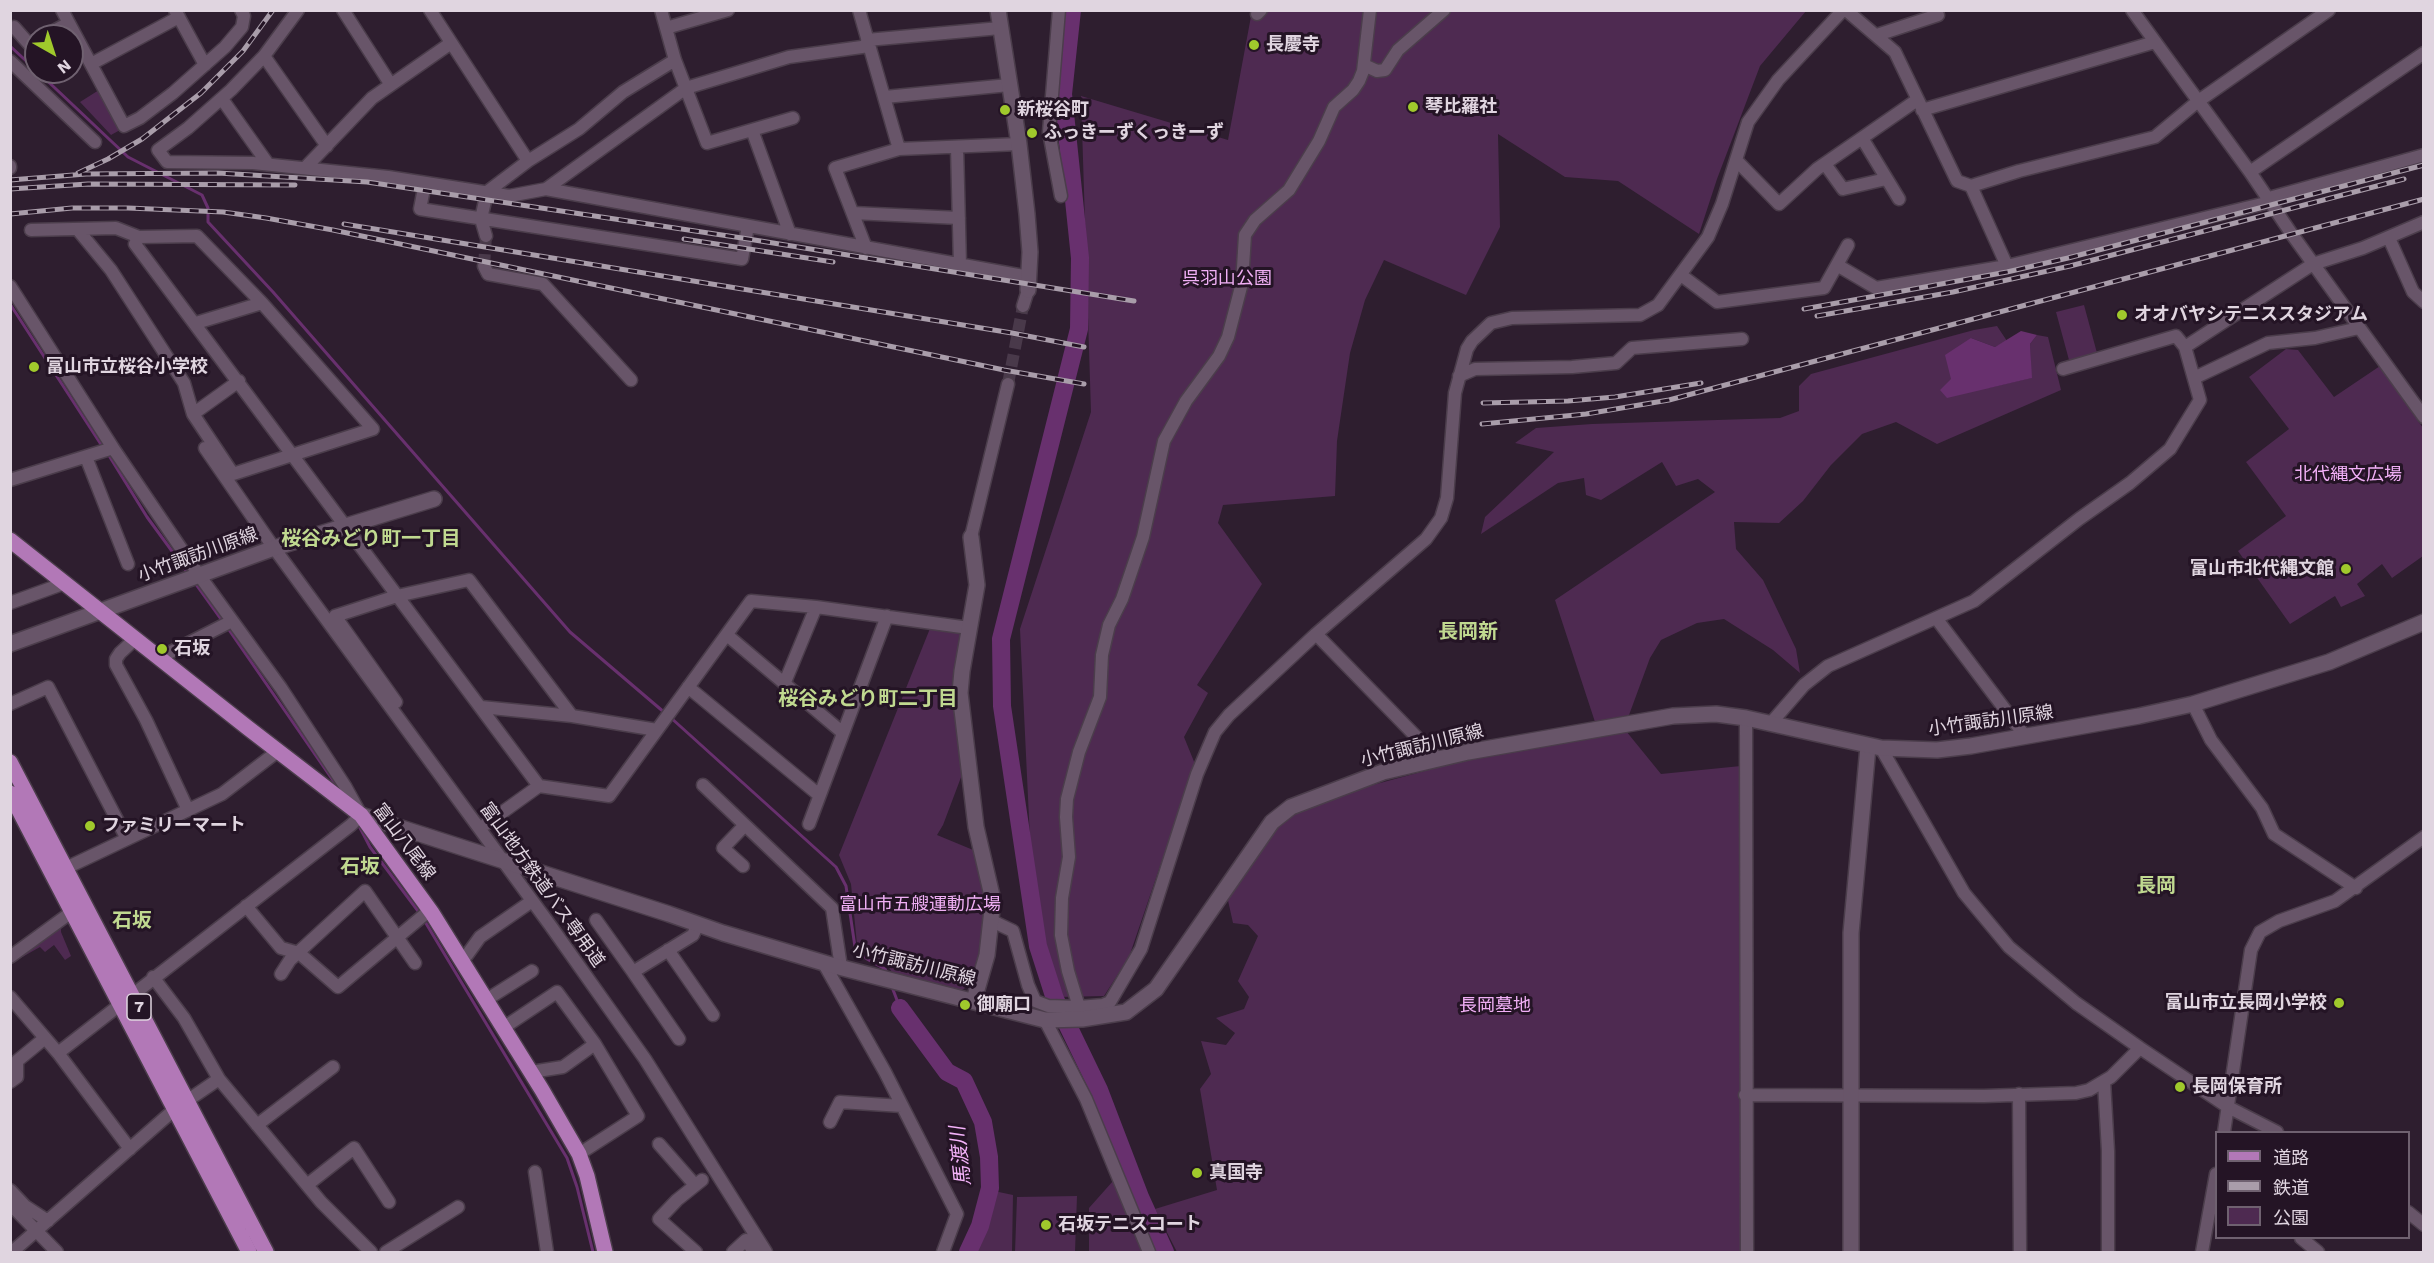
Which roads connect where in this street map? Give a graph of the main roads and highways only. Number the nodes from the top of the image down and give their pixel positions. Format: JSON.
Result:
{"nodes":[{"id":1,"x":998,"y":10,"type":"edge"},
{"id":2,"x":1029,"y":284,"type":"road end"},
{"id":3,"x":435,"y":499,"type":"dead end"},
{"id":4,"x":971,"y":537,"type":"road end"},
{"id":5,"x":10,"y":540,"type":"edge"},
{"id":6,"x":100,"y":611,"type":"junction"},
{"id":7,"x":2424,"y":622,"type":"edge"},
{"id":8,"x":10,"y":644,"type":"edge"},
{"id":9,"x":1874,"y":747,"type":"junction"},
{"id":10,"x":10,"y":762,"type":"edge"},
{"id":11,"x":10,"y":793,"type":"edge"},
{"id":12,"x":361,"y":815,"type":"junction"},
{"id":13,"x":974,"y":1000,"type":"junction"},
{"id":14,"x":249,"y":1252,"type":"edge"},
{"id":15,"x":266,"y":1252,"type":"edge"},
{"id":16,"x":605,"y":1252,"type":"edge"},
{"id":17,"x":1851,"y":1252,"type":"edge"}],
"edges":[{"from":1,"to":2,"type":"main road"},
{"from":3,"to":6,"type":"main road","name":"小竹諏訪川原線"},
{"from":4,"to":13,"type":"main road"},
{"from":5,"to":6,"type":"main road","name":"富山八尾線"},
{"from":6,"to":8,"type":"main road","name":"小竹諏訪川原線"},
{"from":6,"to":12,"type":"main road","name":"富山八尾線"},
{"from":7,"to":9,"type":"main road","name":"小竹諏訪川原線"},
{"from":9,"to":13,"type":"main road","name":"小竹諏訪川原線"},
{"from":9,"to":17,"type":"main road"},
{"from":10,"to":15,"type":"main road","number":"7"},
{"from":11,"to":14,"type":"main road","number":"7"},
{"from":12,"to":13,"type":"main road","name":"小竹諏訪川原線"},
{"from":12,"to":16,"type":"main road","name":"富山八尾線"}]}
